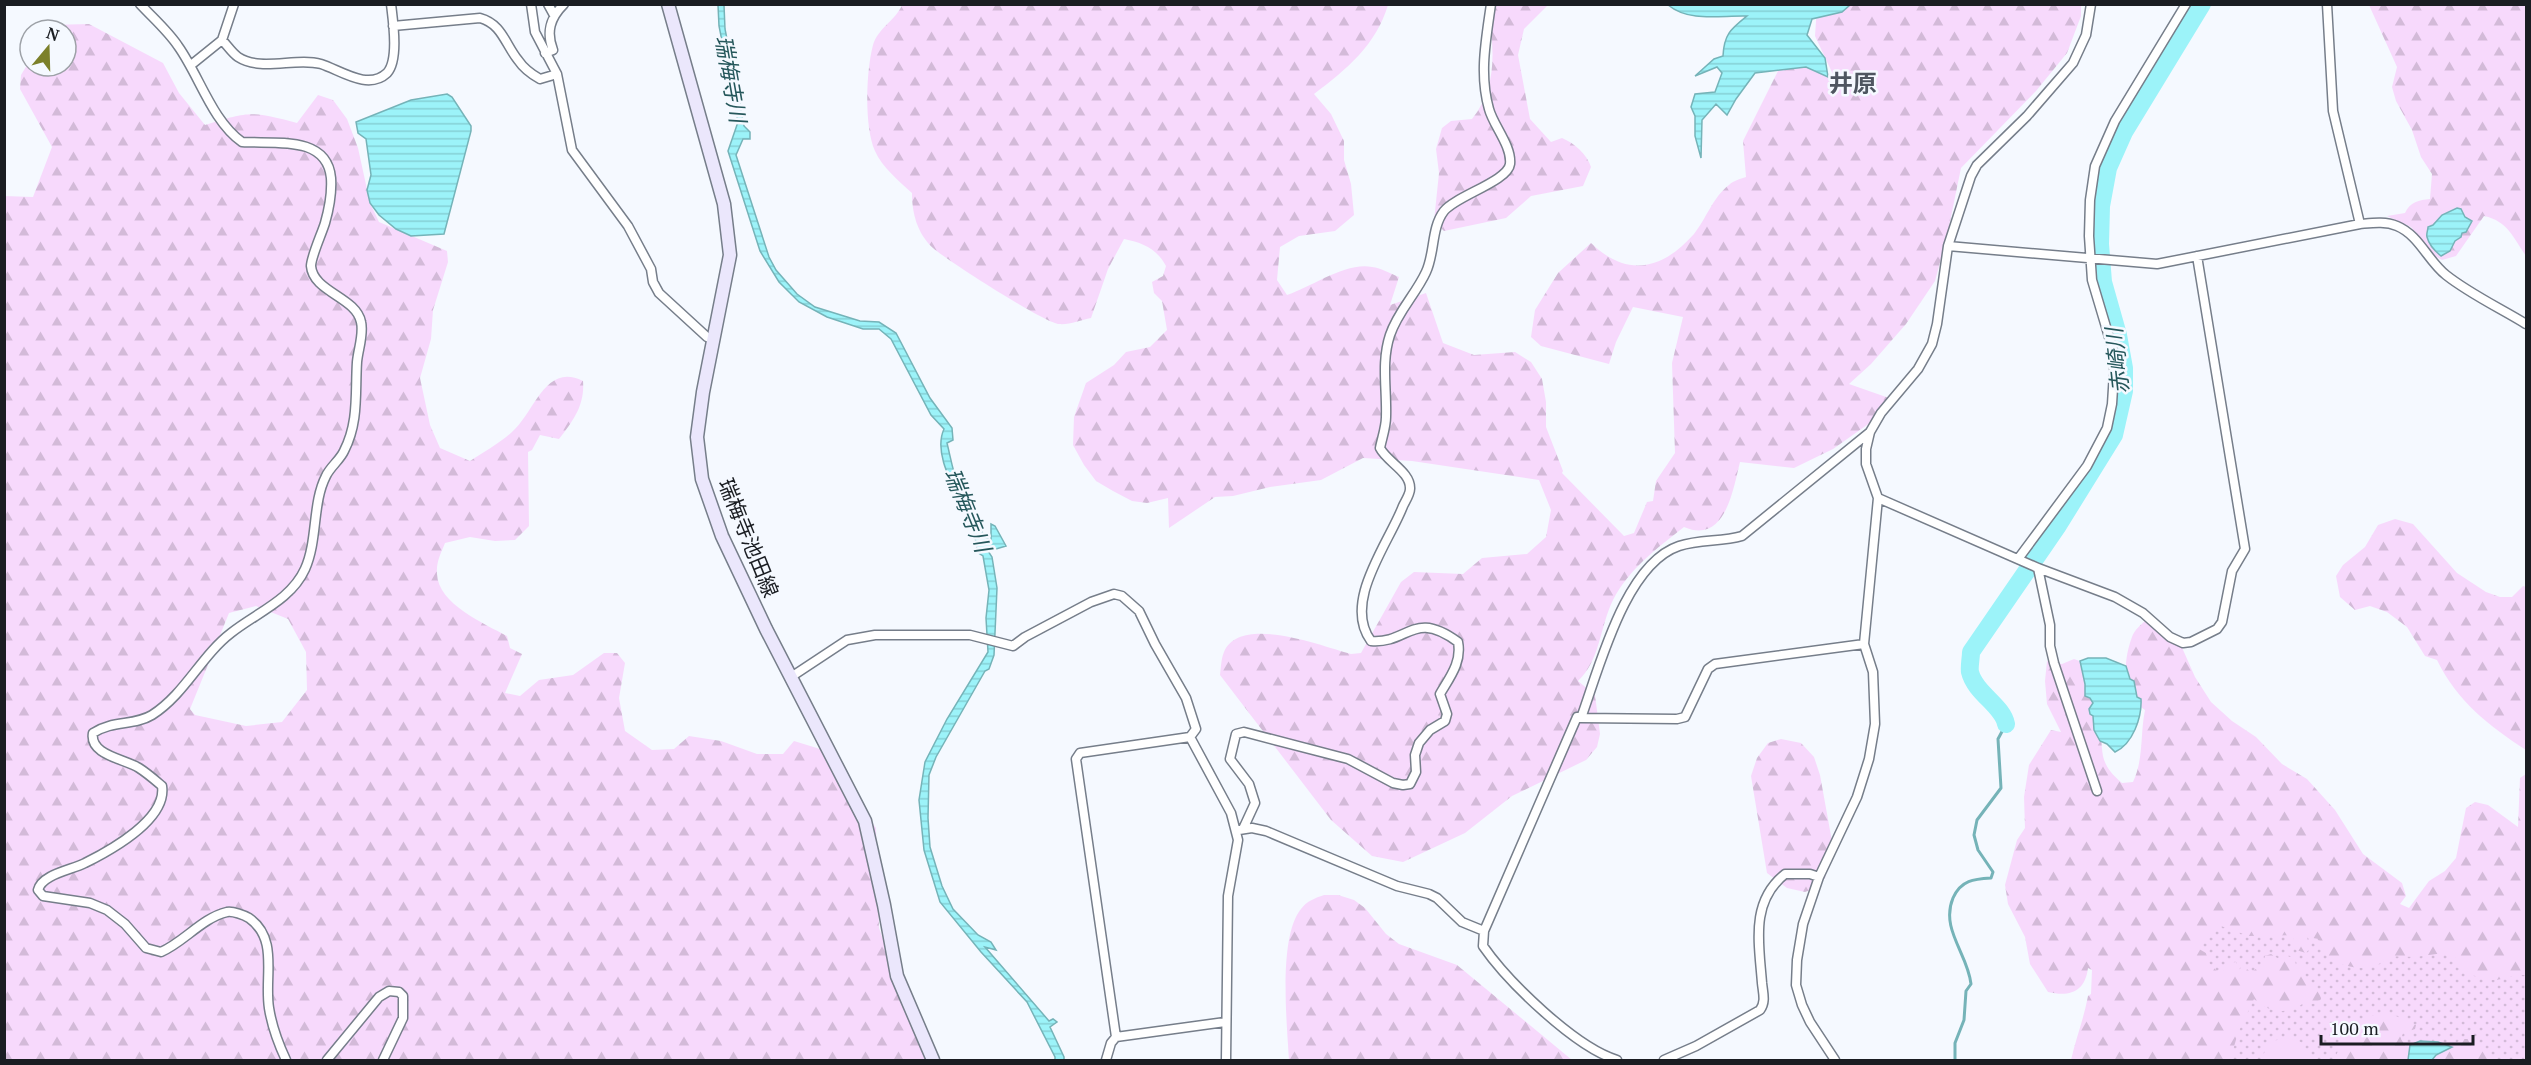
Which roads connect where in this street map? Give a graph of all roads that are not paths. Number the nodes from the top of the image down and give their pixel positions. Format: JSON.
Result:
{"nodes":[{"id":1,"x":140,"y":4,"type":"edge"},
{"id":2,"x":234,"y":4,"type":"edge"},
{"id":3,"x":390,"y":4,"type":"edge"},
{"id":4,"x":531,"y":4,"type":"edge"},
{"id":5,"x":548,"y":4,"type":"edge"},
{"id":6,"x":564,"y":4,"type":"edge"},
{"id":7,"x":668,"y":4,"type":"edge"},
{"id":8,"x":1491,"y":4,"type":"edge"},
{"id":9,"x":2091,"y":4,"type":"edge"},
{"id":10,"x":2186,"y":4,"type":"edge"},
{"id":11,"x":2327,"y":4,"type":"edge"},
{"id":12,"x":554,"y":15,"type":"junction"},
{"id":13,"x":393,"y":26,"type":"junction"},
{"id":14,"x":222,"y":40,"type":"junction"},
{"id":15,"x":545,"y":53,"type":"junction"},
{"id":16,"x":190,"y":65,"type":"junction"},
{"id":17,"x":557,"y":74,"type":"junction"},
{"id":18,"x":2360,"y":224,"type":"junction"},
{"id":19,"x":1948,"y":246,"type":"junction"},
{"id":20,"x":2197,"y":256,"type":"junction"},
{"id":21,"x":2091,"y":257,"type":"junction"},
{"id":22,"x":2526,"y":324,"type":"edge"},
{"id":23,"x":712,"y":339,"type":"junction"},
{"id":24,"x":1870,"y":432,"type":"junction"},
{"id":25,"x":1878,"y":498,"type":"junction"},
{"id":26,"x":2018,"y":559,"type":"junction"},
{"id":27,"x":2037,"y":568,"type":"junction"},
{"id":28,"x":1864,"y":644,"type":"junction"},
{"id":29,"x":791,"y":677,"type":"junction"},
{"id":30,"x":1581,"y":718,"type":"junction"},
{"id":31,"x":1190,"y":737,"type":"junction"},
{"id":32,"x":2097,"y":791,"type":"dead end"},
{"id":33,"x":1240,"y":830,"type":"junction"},
{"id":34,"x":1819,"y":877,"type":"junction"},
{"id":35,"x":1484,"y":931,"type":"junction"},
{"id":36,"x":1225,"y":1022,"type":"junction"},
{"id":37,"x":1116,"y":1037,"type":"junction"},
{"id":38,"x":285,"y":1060,"type":"edge"},
{"id":39,"x":327,"y":1060,"type":"edge"},
{"id":40,"x":383,"y":1060,"type":"edge"},
{"id":41,"x":933,"y":1060,"type":"edge"},
{"id":42,"x":1106,"y":1060,"type":"edge"},
{"id":43,"x":1226,"y":1060,"type":"edge"},
{"id":44,"x":1617,"y":1060,"type":"edge"},
{"id":45,"x":1664,"y":1060,"type":"edge"},
{"id":46,"x":1835,"y":1060,"type":"edge"}],
"edges":[{"from":1,"to":16,"type":"street"},
{"from":2,"to":14,"type":"street"},
{"from":3,"to":13,"type":"street"},
{"from":4,"to":15,"type":"street"},
{"from":5,"to":12,"type":"street"},
{"from":6,"to":12,"type":"street"},
{"from":7,"to":23,"type":"main road","name":"瑞梅寺池田線"},
{"from":8,"to":33,"type":"street"},
{"from":9,"to":19,"type":"street"},
{"from":10,"to":21,"type":"street"},
{"from":11,"to":18,"type":"street"},
{"from":12,"to":15,"type":"street"},
{"from":13,"to":14,"type":"street"},
{"from":13,"to":17,"type":"street"},
{"from":14,"to":16,"type":"street"},
{"from":15,"to":17,"type":"street"},
{"from":16,"to":38,"type":"street"},
{"from":17,"to":23,"type":"street"},
{"from":18,"to":20,"type":"street"},
{"from":18,"to":22,"type":"street"},
{"from":19,"to":21,"type":"street"},
{"from":19,"to":24,"type":"street"},
{"from":20,"to":21,"type":"street"},
{"from":20,"to":27,"type":"street"},
{"from":21,"to":26,"type":"street"},
{"from":23,"to":29,"type":"main road","name":"瑞梅寺池田線"},
{"from":24,"to":25,"type":"street"},
{"from":24,"to":30,"type":"street"},
{"from":25,"to":26,"type":"street"},
{"from":25,"to":28,"type":"street"},
{"from":26,"to":27,"type":"street"},
{"from":27,"to":32,"type":"street"},
{"from":28,"to":30,"type":"street"},
{"from":28,"to":34,"type":"street"},
{"from":29,"to":31,"type":"street"},
{"from":29,"to":41,"type":"main road","name":"瑞梅寺池田線"},
{"from":30,"to":35,"type":"street"},
{"from":31,"to":33,"type":"street"},
{"from":31,"to":37,"type":"street"},
{"from":33,"to":35,"type":"street"},
{"from":33,"to":36,"type":"street"},
{"from":34,"to":45,"type":"street"},
{"from":34,"to":46,"type":"street"},
{"from":35,"to":44,"type":"street"},
{"from":36,"to":37,"type":"street"},
{"from":36,"to":43,"type":"street"},
{"from":37,"to":42,"type":"street"},
{"from":39,"to":40,"type":"street"}]}
